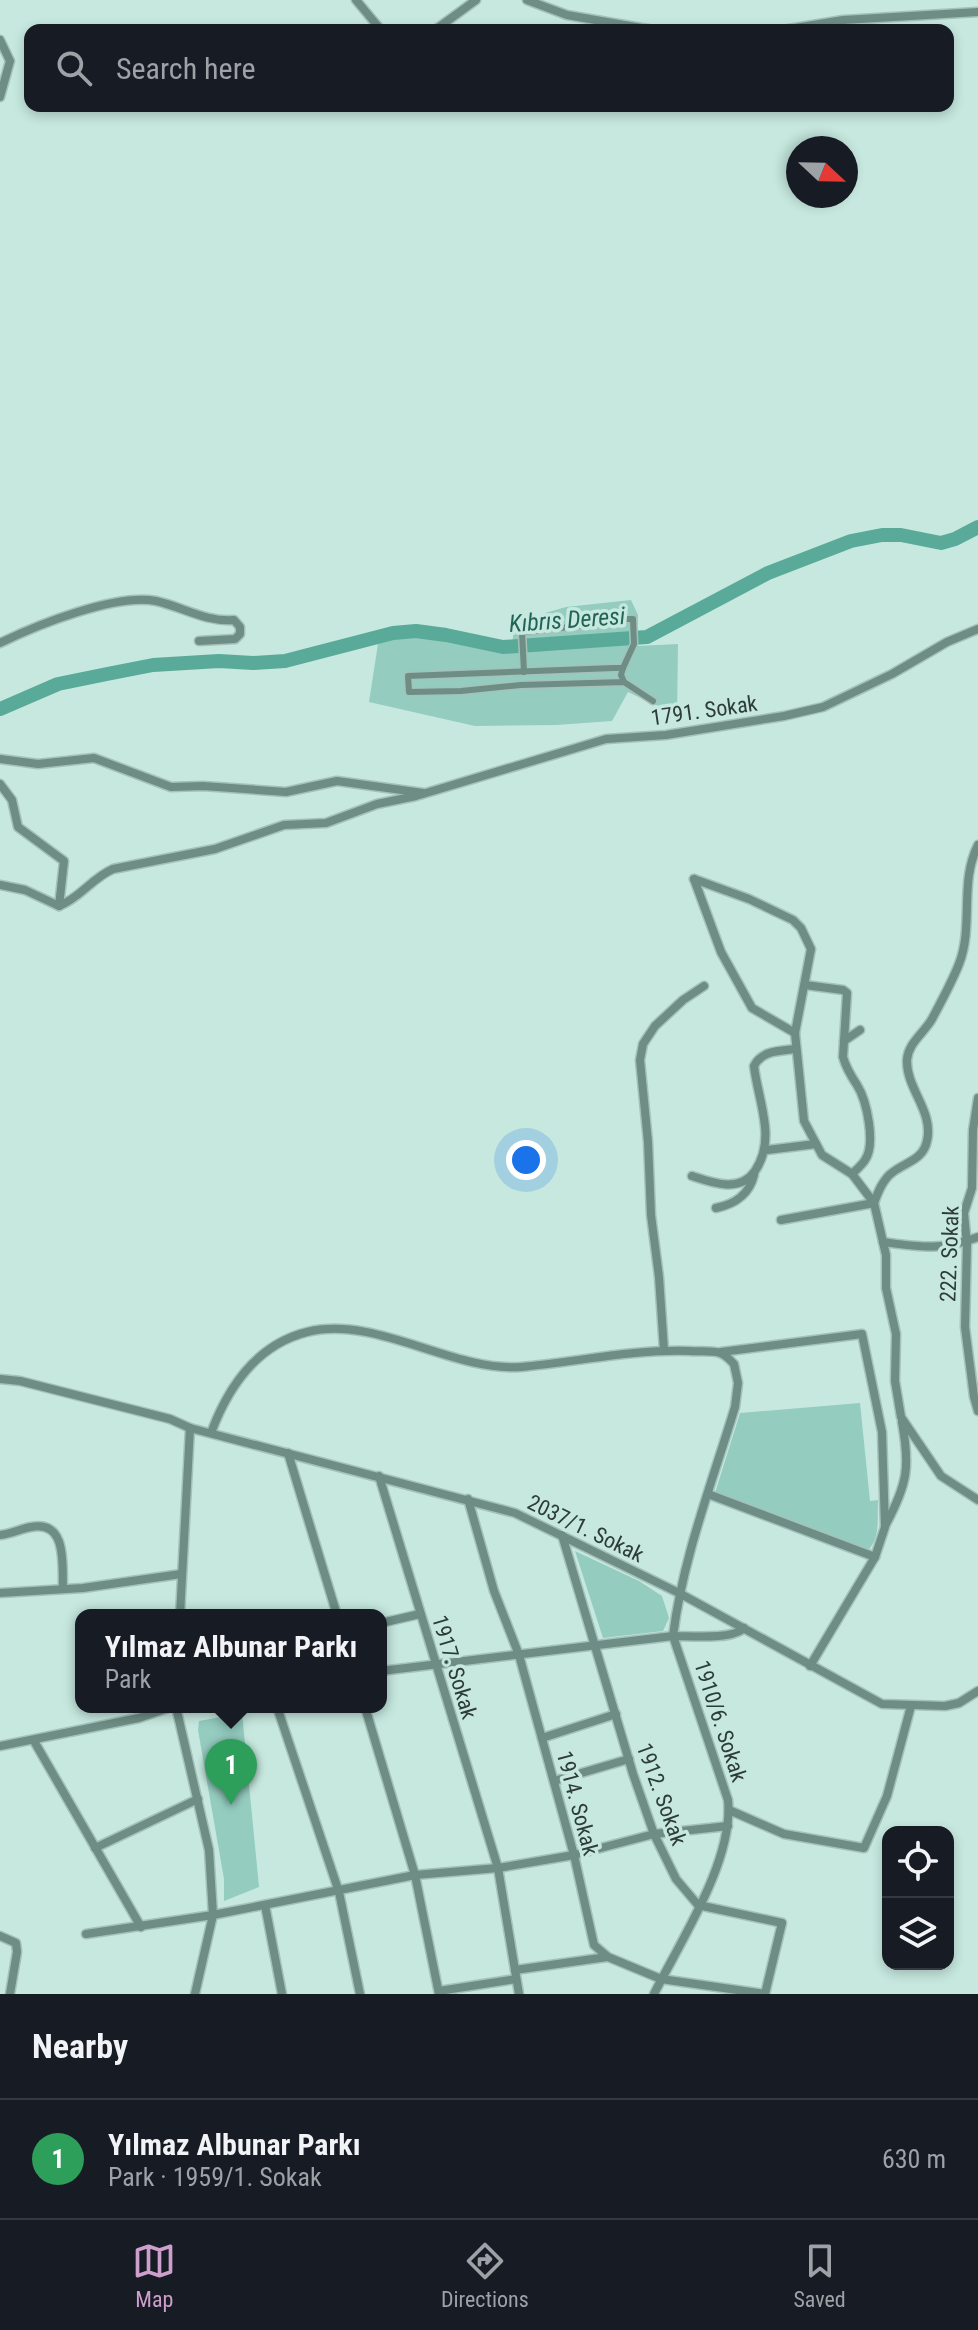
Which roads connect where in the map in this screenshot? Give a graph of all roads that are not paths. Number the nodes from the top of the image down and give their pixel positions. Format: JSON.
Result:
{"nodes":[{"id":1,"x":356,"y":0,"type":"edge"},
{"id":2,"x":476,"y":0,"type":"edge"},
{"id":3,"x":527,"y":0,"type":"edge"},
{"id":4,"x":978,"y":12,"type":"edge"},
{"id":5,"x":376,"y":24,"type":"edge"},
{"id":6,"x":443,"y":24,"type":"edge"},
{"id":7,"x":619,"y":24,"type":"edge"},
{"id":8,"x":819,"y":24,"type":"edge"},
{"id":9,"x":0,"y":40,"type":"edge"},
{"id":10,"x":0,"y":97,"type":"edge"},
{"id":11,"x":978,"y":629,"type":"edge"},
{"id":12,"x":199,"y":641,"type":"dead end"},
{"id":13,"x":0,"y":643,"type":"edge"},
{"id":14,"x":623,"y":668,"type":"junction"},
{"id":15,"x":524,"y":672,"type":"junction"},
{"id":16,"x":624,"y":682,"type":"junction"},
{"id":17,"x":653,"y":701,"type":"dead end"},
{"id":18,"x":0,"y":759,"type":"edge"},
{"id":19,"x":0,"y":784,"type":"edge"},
{"id":20,"x":424,"y":793,"type":"junction"},
{"id":21,"x":978,"y":845,"type":"edge"},
{"id":22,"x":0,"y":885,"type":"edge"},
{"id":23,"x":59,"y":906,"type":"junction"},
{"id":24,"x":805,"y":985,"type":"junction"},
{"id":25,"x":704,"y":986,"type":"dead end"},
{"id":26,"x":860,"y":1030,"type":"dead end"},
{"id":27,"x":795,"y":1033,"type":"junction"},
{"id":28,"x":844,"y":1041,"type":"junction"},
{"id":29,"x":796,"y":1049,"type":"junction"},
{"id":30,"x":978,"y":1098,"type":"edge"},
{"id":31,"x":816,"y":1144,"type":"junction"},
{"id":32,"x":767,"y":1150,"type":"junction"},
{"id":33,"x":755,"y":1171,"type":"junction"},
{"id":34,"x":852,"y":1174,"type":"junction"},
{"id":35,"x":692,"y":1176,"type":"dead end"},
{"id":36,"x":874,"y":1203,"type":"junction"},
{"id":37,"x":716,"y":1208,"type":"dead end"},
{"id":38,"x":781,"y":1220,"type":"dead end"},
{"id":39,"x":978,"y":1237,"type":"edge"},
{"id":40,"x":967,"y":1241,"type":"junction"},
{"id":41,"x":883,"y":1242,"type":"junction"},
{"id":42,"x":967,"y":1274,"type":"junction"},
{"id":43,"x":978,"y":1274,"type":"edge"},
{"id":44,"x":967,"y":1342,"type":"junction"},
{"id":45,"x":978,"y":1342,"type":"edge"},
{"id":46,"x":664,"y":1350,"type":"junction"},
{"id":47,"x":718,"y":1352,"type":"junction"},
{"id":48,"x":0,"y":1379,"type":"edge"},
{"id":49,"x":976,"y":1396,"type":"edge"},
{"id":50,"x":978,"y":1411,"type":"edge"},
{"id":51,"x":901,"y":1417,"type":"junction"},
{"id":52,"x":190,"y":1428,"type":"junction"},
{"id":53,"x":211,"y":1433,"type":"junction"},
{"id":54,"x":288,"y":1453,"type":"junction"},
{"id":55,"x":379,"y":1476,"type":"junction"},
{"id":56,"x":708,"y":1494,"type":"junction"},
{"id":57,"x":468,"y":1499,"type":"junction"},
{"id":58,"x":978,"y":1500,"type":"edge"},
{"id":59,"x":885,"y":1527,"type":"junction"},
{"id":60,"x":0,"y":1535,"type":"edge"},
{"id":61,"x":562,"y":1535,"type":"junction"},
{"id":62,"x":875,"y":1557,"type":"junction"},
{"id":63,"x":181,"y":1574,"type":"junction"},
{"id":64,"x":63,"y":1589,"type":"junction"},
{"id":65,"x":0,"y":1593,"type":"edge"},
{"id":66,"x":679,"y":1593,"type":"junction"},
{"id":67,"x":180,"y":1609,"type":"edge"},
{"id":68,"x":335,"y":1609,"type":"edge"},
{"id":69,"x":420,"y":1614,"type":"junction"},
{"id":70,"x":387,"y":1622,"type":"edge"},
{"id":71,"x":744,"y":1628,"type":"junction"},
{"id":72,"x":673,"y":1636,"type":"junction"},
{"id":73,"x":597,"y":1645,"type":"junction"},
{"id":74,"x":519,"y":1655,"type":"junction"},
{"id":75,"x":435,"y":1665,"type":"junction"},
{"id":76,"x":810,"y":1666,"type":"junction"},
{"id":77,"x":387,"y":1670,"type":"edge"},
{"id":78,"x":978,"y":1691,"type":"edge"},
{"id":79,"x":911,"y":1706,"type":"junction"},
{"id":80,"x":155,"y":1713,"type":"edge"},
{"id":81,"x":176,"y":1713,"type":"edge"},
{"id":82,"x":279,"y":1713,"type":"edge"},
{"id":83,"x":367,"y":1713,"type":"edge"},
{"id":84,"x":616,"y":1714,"type":"junction"},
{"id":85,"x":542,"y":1738,"type":"junction"},
{"id":86,"x":34,"y":1741,"type":"junction"},
{"id":87,"x":0,"y":1746,"type":"edge"},
{"id":88,"x":629,"y":1759,"type":"junction"},
{"id":89,"x":554,"y":1781,"type":"junction"},
{"id":90,"x":198,"y":1799,"type":"junction"},
{"id":91,"x":729,"y":1810,"type":"junction"},
{"id":92,"x":728,"y":1826,"type":"junction"},
{"id":93,"x":654,"y":1834,"type":"junction"},
{"id":94,"x":95,"y":1848,"type":"junction"},
{"id":95,"x":574,"y":1855,"type":"junction"},
{"id":96,"x":498,"y":1868,"type":"junction"},
{"id":97,"x":415,"y":1875,"type":"junction"},
{"id":98,"x":339,"y":1892,"type":"junction"},
{"id":99,"x":265,"y":1905,"type":"junction"},
{"id":100,"x":698,"y":1905,"type":"junction"},
{"id":101,"x":213,"y":1915,"type":"junction"},
{"id":102,"x":141,"y":1927,"type":"junction"},
{"id":103,"x":86,"y":1934,"type":"dead end"},
{"id":104,"x":1,"y":1937,"type":"edge"},
{"id":105,"x":608,"y":1957,"type":"junction"},
{"id":106,"x":515,"y":1974,"type":"junction"},
{"id":107,"x":661,"y":1979,"type":"junction"},
{"id":108,"x":439,"y":1992,"type":"edge"},
{"id":109,"x":10,"y":1994,"type":"edge"},
{"id":110,"x":195,"y":1994,"type":"edge"},
{"id":111,"x":282,"y":1994,"type":"edge"},
{"id":112,"x":360,"y":1994,"type":"edge"},
{"id":113,"x":519,"y":1994,"type":"edge"},
{"id":114,"x":654,"y":1994,"type":"edge"},
{"id":115,"x":765,"y":1994,"type":"edge"}],
"edges":[{"from":1,"to":5,"type":"street"},
{"from":2,"to":6,"type":"street"},
{"from":3,"to":7,"type":"street"},
{"from":4,"to":8,"type":"street"},
{"from":9,"to":10,"type":"street"},
{"from":11,"to":20,"type":"street","name":"1791. Sokak"},
{"from":12,"to":13,"type":"street"},
{"from":14,"to":15,"type":"street"},
{"from":14,"to":15,"type":"street"},
{"from":14,"to":16,"type":"street"},
{"from":15,"to":16,"type":"street"},
{"from":16,"to":17,"type":"street"},
{"from":18,"to":20,"type":"street"},
{"from":19,"to":23,"type":"street"},
{"from":20,"to":23,"type":"street","name":"1791. Sokak"},
{"from":21,"to":36,"type":"street"},
{"from":22,"to":23,"type":"street"},
{"from":24,"to":27,"type":"street"},
{"from":24,"to":27,"type":"street"},
{"from":24,"to":28,"type":"street"},
{"from":25,"to":46,"type":"street"},
{"from":26,"to":28,"type":"street"},
{"from":27,"to":29,"type":"street"},
{"from":28,"to":34,"type":"street"},
{"from":29,"to":31,"type":"street"},
{"from":29,"to":32,"type":"street"},
{"from":30,"to":40,"type":"street","name":"222. Sokak"},
{"from":31,"to":32,"type":"street"},
{"from":31,"to":34,"type":"street"},
{"from":32,"to":33,"type":"street"},
{"from":33,"to":35,"type":"street"},
{"from":33,"to":37,"type":"street"},
{"from":34,"to":36,"type":"street"},
{"from":36,"to":38,"type":"street"},
{"from":36,"to":41,"type":"street"},
{"from":39,"to":40,"type":"street"},
{"from":40,"to":41,"type":"street"},
{"from":40,"to":42,"type":"street","name":"222. Sokak"},
{"from":41,"to":51,"type":"street"},
{"from":42,"to":43,"type":"street"},
{"from":42,"to":44,"type":"street","name":"222. Sokak"},
{"from":44,"to":45,"type":"street"},
{"from":44,"to":49,"type":"street","name":"222. Sokak"},
{"from":46,"to":47,"type":"street"},
{"from":46,"to":53,"type":"street"},
{"from":47,"to":56,"type":"street"},
{"from":47,"to":59,"type":"street"},
{"from":48,"to":52,"type":"street","name":"2037/1. Sokak"},
{"from":49,"to":50,"type":"street","name":"222. Sokak"},
{"from":51,"to":58,"type":"street"},
{"from":51,"to":59,"type":"street"},
{"from":52,"to":53,"type":"street","name":"2037/1. Sokak"},
{"from":52,"to":63,"type":"street"},
{"from":53,"to":54,"type":"street","name":"2037/1. Sokak"},
{"from":54,"to":55,"type":"street","name":"2037/1. Sokak"},
{"from":54,"to":68,"type":"street"},
{"from":55,"to":57,"type":"street","name":"2037/1. Sokak"},
{"from":55,"to":69,"type":"street","name":"1917. Sokak"},
{"from":56,"to":62,"type":"street"},
{"from":56,"to":66,"type":"street"},
{"from":57,"to":61,"type":"street","name":"2037/1. Sokak"},
{"from":57,"to":74,"type":"street","name":"1914. Sokak"},
{"from":59,"to":62,"type":"street"},
{"from":60,"to":64,"type":"street"},
{"from":61,"to":66,"type":"street","name":"2037/1. Sokak"},
{"from":61,"to":73,"type":"street","name":"1912. Sokak"},
{"from":62,"to":76,"type":"street"},
{"from":63,"to":64,"type":"street"},
{"from":63,"to":67,"type":"street"},
{"from":64,"to":65,"type":"street"},
{"from":66,"to":71,"type":"street","name":"2037/1. Sokak"},
{"from":66,"to":72,"type":"street"},
{"from":69,"to":70,"type":"street"},
{"from":69,"to":75,"type":"street","name":"1917. Sokak"},
{"from":71,"to":72,"type":"street"},
{"from":71,"to":76,"type":"street","name":"2037/1. Sokak"},
{"from":72,"to":73,"type":"street"},
{"from":72,"to":91,"type":"street","name":"1910/6. Sokak"},
{"from":73,"to":74,"type":"street"},
{"from":73,"to":84,"type":"street","name":"1912. Sokak"},
{"from":74,"to":75,"type":"street"},
{"from":74,"to":85,"type":"street","name":"1914. Sokak"},
{"from":75,"to":77,"type":"street"},
{"from":75,"to":96,"type":"street","name":"1917. Sokak"},
{"from":76,"to":79,"type":"street","name":"2037/1. Sokak"},
{"from":78,"to":79,"type":"street","name":"2037/1. Sokak"},
{"from":79,"to":91,"type":"street"},
{"from":80,"to":86,"type":"street"},
{"from":81,"to":90,"type":"street"},
{"from":82,"to":98,"type":"street"},
{"from":83,"to":97,"type":"street"},
{"from":84,"to":85,"type":"street"},
{"from":84,"to":88,"type":"street","name":"1912. Sokak"},
{"from":85,"to":89,"type":"street","name":"1914. Sokak"},
{"from":86,"to":87,"type":"street"},
{"from":86,"to":94,"type":"street"},
{"from":88,"to":89,"type":"street"},
{"from":88,"to":93,"type":"street","name":"1912. Sokak"},
{"from":89,"to":95,"type":"street","name":"1914. Sokak"},
{"from":90,"to":94,"type":"street"},
{"from":90,"to":101,"type":"street"},
{"from":91,"to":92,"type":"street","name":"1910/6. Sokak"},
{"from":92,"to":93,"type":"street"},
{"from":92,"to":100,"type":"street","name":"1910/6. Sokak"},
{"from":93,"to":95,"type":"street"},
{"from":93,"to":100,"type":"street","name":"1912. Sokak"},
{"from":94,"to":102,"type":"street"},
{"from":95,"to":96,"type":"street"},
{"from":95,"to":105,"type":"street","name":"1914. Sokak"},
{"from":96,"to":97,"type":"street"},
{"from":96,"to":106,"type":"street","name":"1917. Sokak"},
{"from":97,"to":98,"type":"street"},
{"from":97,"to":108,"type":"street"},
{"from":98,"to":99,"type":"street"},
{"from":98,"to":112,"type":"street"},
{"from":99,"to":101,"type":"street"},
{"from":99,"to":111,"type":"street"},
{"from":100,"to":107,"type":"street","name":"1910/6. Sokak"},
{"from":100,"to":115,"type":"street"},
{"from":101,"to":102,"type":"street"},
{"from":101,"to":110,"type":"street"},
{"from":102,"to":103,"type":"street"},
{"from":104,"to":109,"type":"street"},
{"from":105,"to":106,"type":"street"},
{"from":105,"to":107,"type":"street"},
{"from":106,"to":108,"type":"street"},
{"from":106,"to":113,"type":"street","name":"1917. Sokak"},
{"from":107,"to":114,"type":"street","name":"1910/6. Sokak"},
{"from":107,"to":115,"type":"street"}]}
